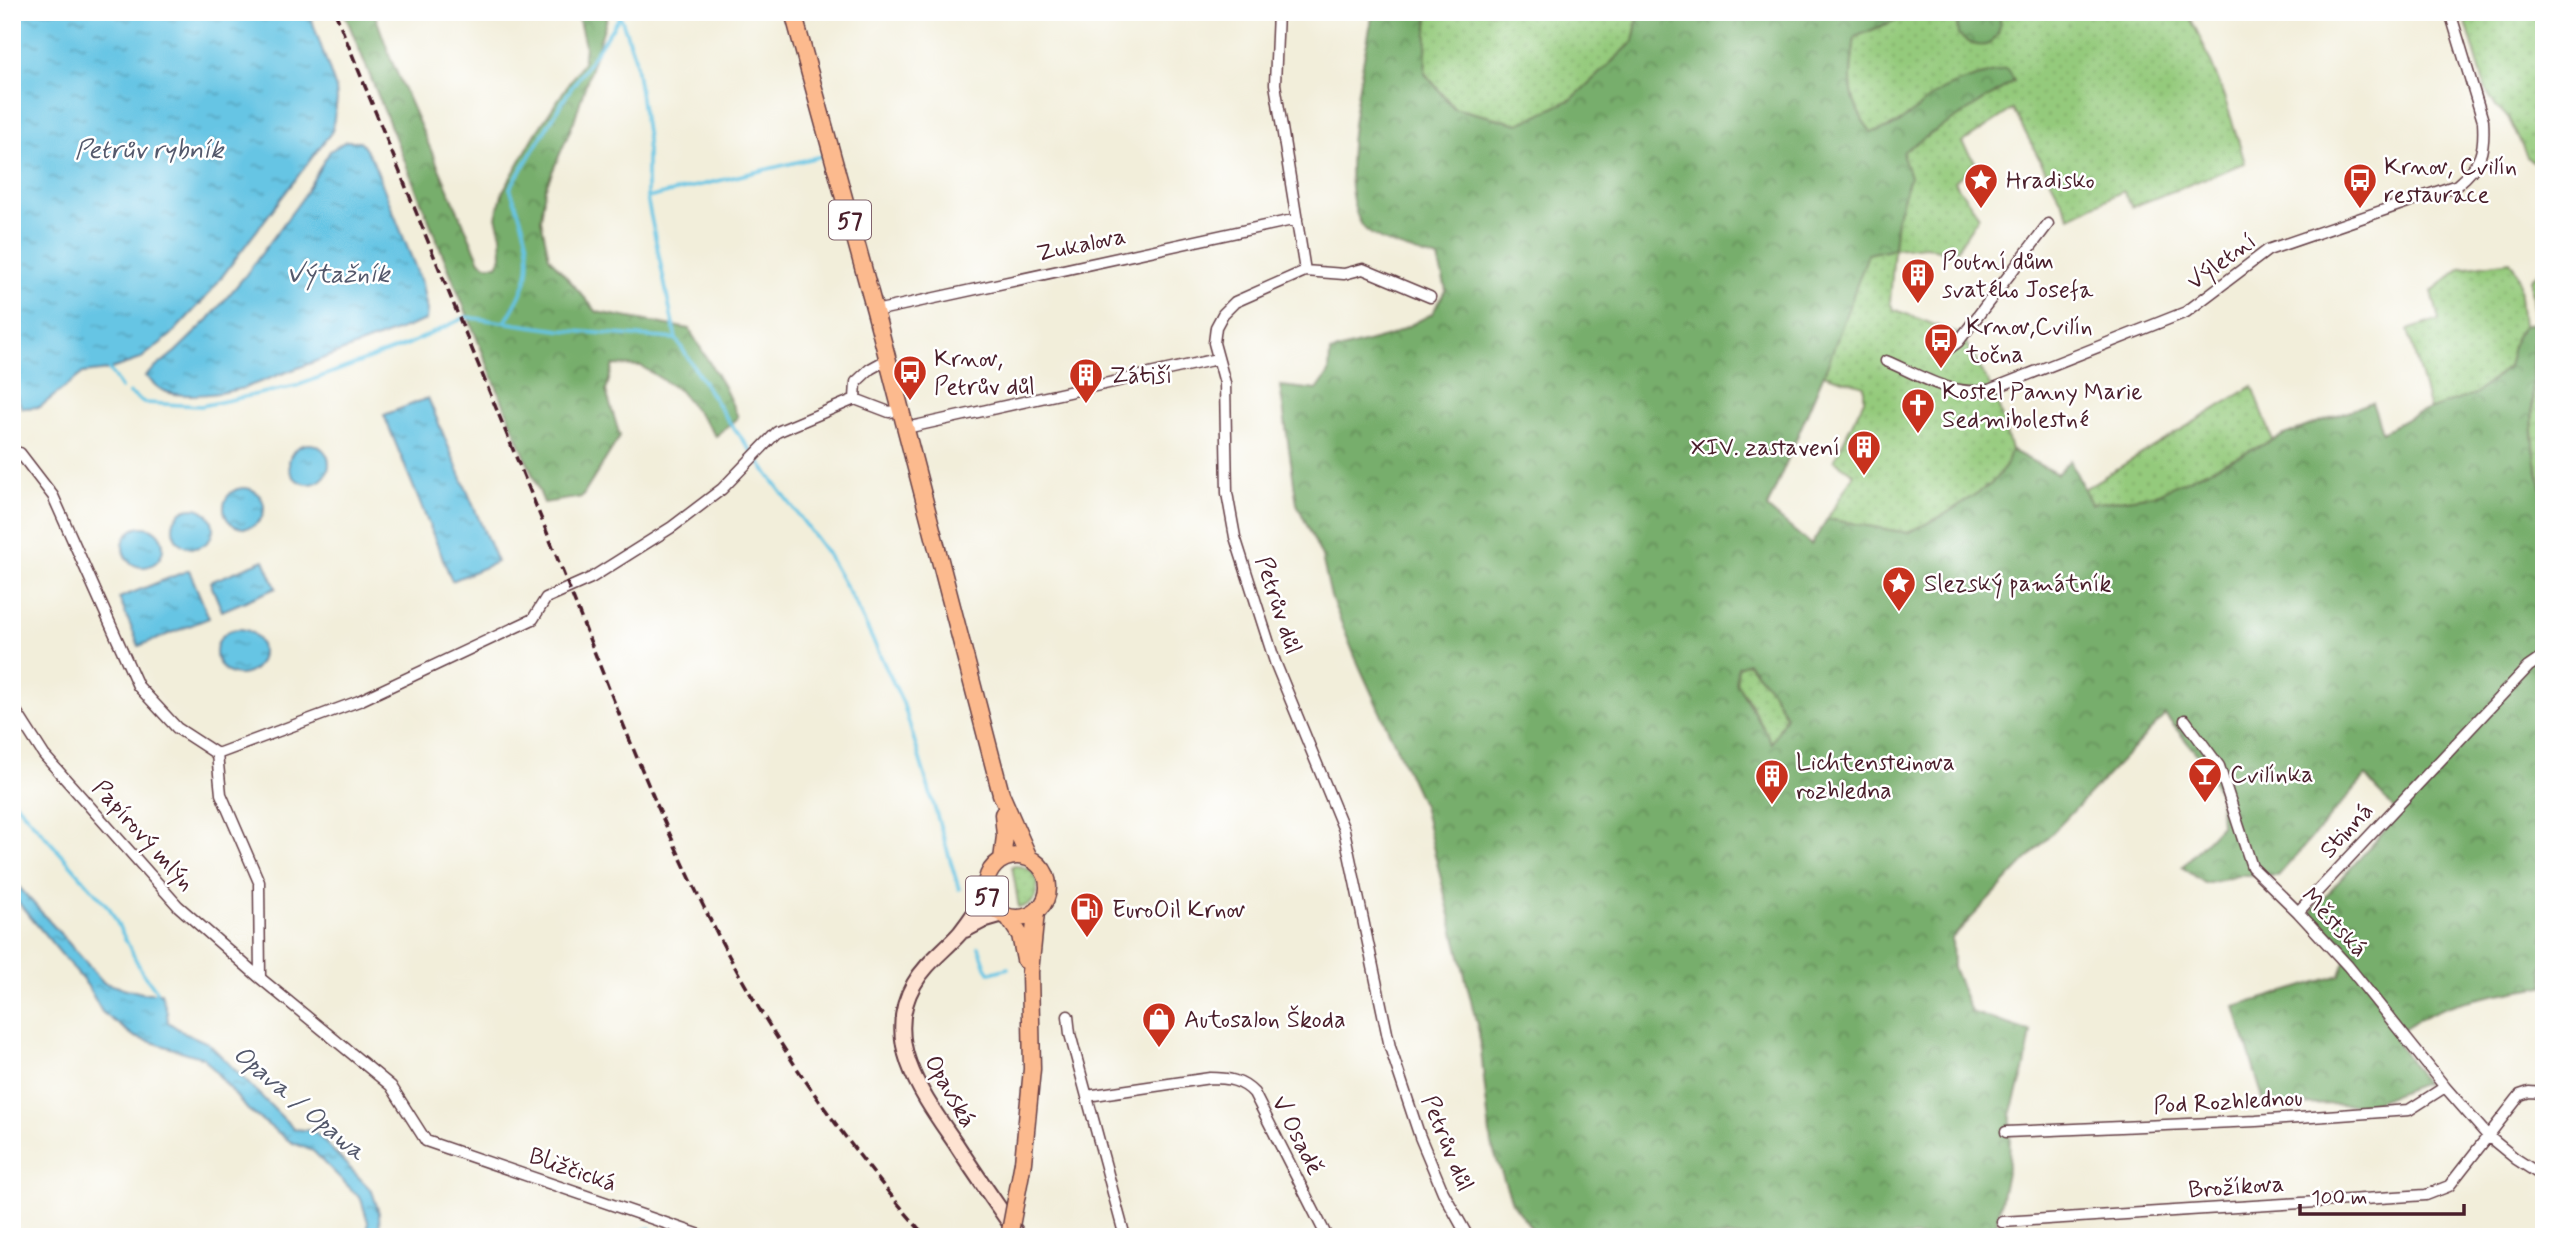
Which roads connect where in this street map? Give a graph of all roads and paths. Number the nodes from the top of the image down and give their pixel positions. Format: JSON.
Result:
{"nodes":[{"id":1,"x":793,"y":12,"type":"edge"},
{"id":2,"x":1278,"y":12,"type":"edge"},
{"id":3,"x":2449,"y":12,"type":"edge"},
{"id":4,"x":1297,"y":219,"type":"junction"},
{"id":5,"x":2048,"y":224,"type":"dead end"},
{"id":6,"x":1305,"y":271,"type":"junction"},
{"id":7,"x":1430,"y":297,"type":"dead end"},
{"id":8,"x":875,"y":311,"type":"junction"},
{"id":9,"x":1947,"y":349,"type":"dead end"},
{"id":10,"x":888,"y":359,"type":"junction"},
{"id":11,"x":1217,"y":359,"type":"junction"},
{"id":12,"x":1886,"y":361,"type":"dead end"},
{"id":13,"x":855,"y":399,"type":"junction"},
{"id":14,"x":901,"y":410,"type":"junction"},
{"id":15,"x":906,"y":428,"type":"junction"},
{"id":16,"x":12,"y":454,"type":"edge"},
{"id":17,"x":2544,"y":656,"type":"edge"},
{"id":18,"x":12,"y":705,"type":"edge"},
{"id":19,"x":2185,"y":720,"type":"dead end"},
{"id":20,"x":218,"y":754,"type":"junction"},
{"id":21,"x":1001,"y":794,"type":"junction"},
{"id":22,"x":1029,"y":858,"type":"junction"},
{"id":23,"x":1002,"y":860,"type":"junction"},
{"id":24,"x":987,"y":893,"type":"junction"},
{"id":25,"x":1036,"y":912,"type":"junction"},
{"id":26,"x":2298,"y":912,"type":"junction"},
{"id":27,"x":1006,"y":916,"type":"junction"},
{"id":28,"x":958,"y":934,"type":"junction"},
{"id":29,"x":1030,"y":972,"type":"junction"},
{"id":30,"x":260,"y":978,"type":"junction"},
{"id":31,"x":1068,"y":1016,"type":"dead end"},
{"id":32,"x":2445,"y":1087,"type":"junction"},
{"id":33,"x":2544,"y":1094,"type":"edge"},
{"id":34,"x":1087,"y":1096,"type":"junction"},
{"id":35,"x":2006,"y":1132,"type":"dead end"},
{"id":36,"x":2488,"y":1136,"type":"junction"},
{"id":37,"x":426,"y":1141,"type":"joint"},
{"id":38,"x":2544,"y":1177,"type":"edge"},
{"id":39,"x":2002,"y":1222,"type":"dead end"},
{"id":40,"x":1467,"y":1236,"type":"edge"},
{"id":41,"x":706,"y":1237,"type":"edge"},
{"id":42,"x":1009,"y":1237,"type":"edge"},
{"id":43,"x":1019,"y":1237,"type":"edge"},
{"id":44,"x":1125,"y":1237,"type":"edge"},
{"id":45,"x":1326,"y":1237,"type":"edge"}],
"edges":[{"from":1,"to":8,"type":"main road","number":"57"},
{"from":2,"to":4,"type":"street"},
{"from":3,"to":12,"type":"street","name":"Výletní"},
{"from":4,"to":6,"type":"street"},
{"from":4,"to":8,"type":"street","name":"Zukalova"},
{"from":5,"to":9,"type":"street"},
{"from":6,"to":7,"type":"street"},
{"from":6,"to":11,"type":"street","name":"Petrův důl"},
{"from":8,"to":10,"type":"main road","number":"57"},
{"from":10,"to":13,"type":"street"},
{"from":10,"to":14,"type":"main road","number":"57"},
{"from":11,"to":15,"type":"street"},
{"from":11,"to":40,"type":"street","name":"Petrův důl"},
{"from":13,"to":14,"type":"street"},
{"from":13,"to":20,"type":"street"},
{"from":14,"to":15,"type":"main road","number":"57"},
{"from":15,"to":21,"type":"main road","number":"57"},
{"from":16,"to":20,"type":"street"},
{"from":17,"to":26,"type":"street","name":"Stinná"},
{"from":18,"to":30,"type":"street","name":"Papírový mlýn"},
{"from":19,"to":26,"type":"street","name":"Městská"},
{"from":20,"to":30,"type":"street"},
{"from":21,"to":22,"type":"main road","number":"57"},
{"from":21,"to":23,"type":"main road","number":"57"},
{"from":22,"to":23,"type":"main road","number":"57"},
{"from":22,"to":25,"type":"main road","number":"57"},
{"from":23,"to":24,"type":"main road","number":"57"},
{"from":24,"to":27,"type":"main road","number":"57"},
{"from":24,"to":28,"type":"main road","name":"Opavská"},
{"from":25,"to":27,"type":"main road","number":"57"},
{"from":25,"to":29,"type":"main road","number":"57"},
{"from":26,"to":32,"type":"street","name":"Městská"},
{"from":27,"to":28,"type":"main road"},
{"from":27,"to":29,"type":"main road","number":"57"},
{"from":28,"to":43,"type":"main road","name":"Opavská"},
{"from":29,"to":42,"type":"main road","number":"57","bridge":true},
{"from":30,"to":37,"type":"street","name":"Papírový mlýn"},
{"from":31,"to":34,"type":"street"},
{"from":32,"to":35,"type":"street","name":"Pod Rozhlednou"},
{"from":32,"to":36,"type":"street","name":"Městská"},
{"from":33,"to":36,"type":"street"},
{"from":34,"to":44,"type":"street"},
{"from":34,"to":45,"type":"street","name":"V Osadě"},
{"from":36,"to":38,"type":"street","name":"Městská"},
{"from":36,"to":39,"type":"street","name":"Brožíkova"},
{"from":37,"to":41,"type":"street","name":"Bližčická"}]}
